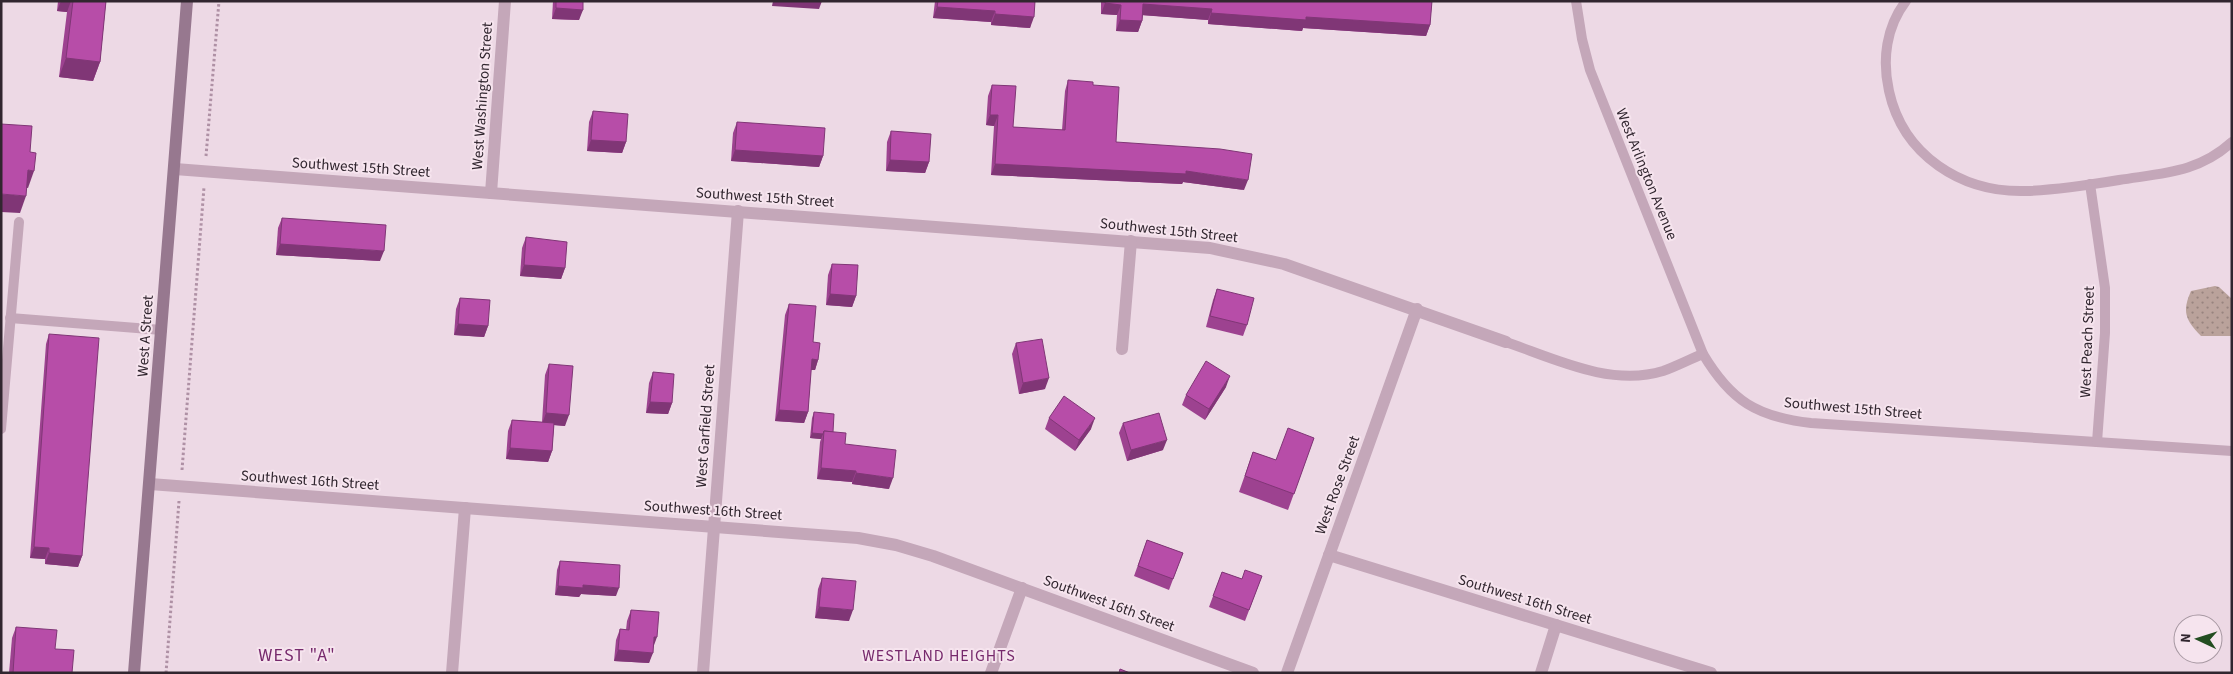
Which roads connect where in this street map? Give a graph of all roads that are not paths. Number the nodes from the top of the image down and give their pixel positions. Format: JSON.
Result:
{"nodes":[{"id":1,"x":188,"y":1,"type":"edge"},
{"id":2,"x":505,"y":1,"type":"edge"},
{"id":3,"x":1576,"y":1,"type":"edge"},
{"id":4,"x":1906,"y":1,"type":"edge"},
{"id":5,"x":2232,"y":142,"type":"edge"},
{"id":6,"x":174,"y":169,"type":"junction"},
{"id":7,"x":2090,"y":184,"type":"junction"},
{"id":8,"x":491,"y":193,"type":"junction"},
{"id":9,"x":738,"y":211,"type":"junction"},
{"id":10,"x":19,"y":222,"type":"dead end"},
{"id":11,"x":1131,"y":241,"type":"junction"},
{"id":12,"x":1417,"y":309,"type":"junction"},
{"id":13,"x":10,"y":318,"type":"junction"},
{"id":14,"x":162,"y":330,"type":"junction"},
{"id":15,"x":1506,"y":342,"type":"joint"},
{"id":16,"x":1122,"y":348,"type":"dead end"},
{"id":17,"x":1703,"y":354,"type":"junction"},
{"id":18,"x":1,"y":428,"type":"edge"},
{"id":19,"x":2097,"y":442,"type":"junction"},
{"id":20,"x":2232,"y":451,"type":"edge"},
{"id":21,"x":150,"y":484,"type":"junction"},
{"id":22,"x":466,"y":508,"type":"junction"},
{"id":23,"x":714,"y":525,"type":"junction"},
{"id":24,"x":1329,"y":555,"type":"junction"},
{"id":25,"x":1022,"y":588,"type":"junction"},
{"id":26,"x":1556,"y":625,"type":"junction"},
{"id":27,"x":134,"y":673,"type":"edge"},
{"id":28,"x":452,"y":673,"type":"edge"},
{"id":29,"x":703,"y":673,"type":"edge"},
{"id":30,"x":991,"y":673,"type":"edge"},
{"id":31,"x":1253,"y":673,"type":"edge"},
{"id":32,"x":1287,"y":673,"type":"edge"},
{"id":33,"x":1541,"y":673,"type":"edge"},
{"id":34,"x":1711,"y":673,"type":"edge"}],
"edges":[{"from":1,"to":6,"type":"main road","name":"West A Street"},
{"from":2,"to":8,"type":"street","name":"West Washington Street"},
{"from":3,"to":17,"type":"lane","name":"West Arlington Avenue"},
{"from":4,"to":7,"type":"lane"},
{"from":5,"to":7,"type":"lane"},
{"from":6,"to":8,"type":"street","name":"Southwest 15th Street"},
{"from":6,"to":14,"type":"main road","name":"West A Street"},
{"from":7,"to":19,"type":"lane","name":"West Peach Street"},
{"from":8,"to":9,"type":"street","name":"Southwest 15th Street"},
{"from":9,"to":11,"type":"street","name":"Southwest 15th Street"},
{"from":9,"to":23,"type":"street","name":"West Garfield Street"},
{"from":10,"to":13,"type":"lane"},
{"from":11,"to":12,"type":"street","name":"Southwest 15th Street"},
{"from":11,"to":16,"type":"street"},
{"from":12,"to":15,"type":"street","name":"Southwest 15th Street"},
{"from":12,"to":24,"type":"street","name":"West Rose Street"},
{"from":13,"to":14,"type":"lane"},
{"from":13,"to":18,"type":"lane"},
{"from":14,"to":21,"type":"main road","name":"West A Street"},
{"from":15,"to":17,"type":"lane","name":"Southwest 15th Street"},
{"from":17,"to":19,"type":"lane","name":"Southwest 15th Street"},
{"from":19,"to":20,"type":"lane","name":"Southwest 15th Street"},
{"from":21,"to":22,"type":"street","name":"Southwest 16th Street"},
{"from":21,"to":27,"type":"main road","name":"West A Street"},
{"from":22,"to":23,"type":"street","name":"Southwest 16th Street"},
{"from":22,"to":28,"type":"street"},
{"from":23,"to":25,"type":"street","name":"Southwest 16th Street"},
{"from":23,"to":29,"type":"street","name":"West Garfield Street"},
{"from":24,"to":26,"type":"street","name":"Southwest 16th Street"},
{"from":24,"to":32,"type":"street","name":"West Rose Street"},
{"from":25,"to":30,"type":"street"},
{"from":25,"to":31,"type":"street","name":"Southwest 16th Street"},
{"from":26,"to":33,"type":"street"},
{"from":26,"to":34,"type":"street","name":"Southwest 16th Street"}]}
